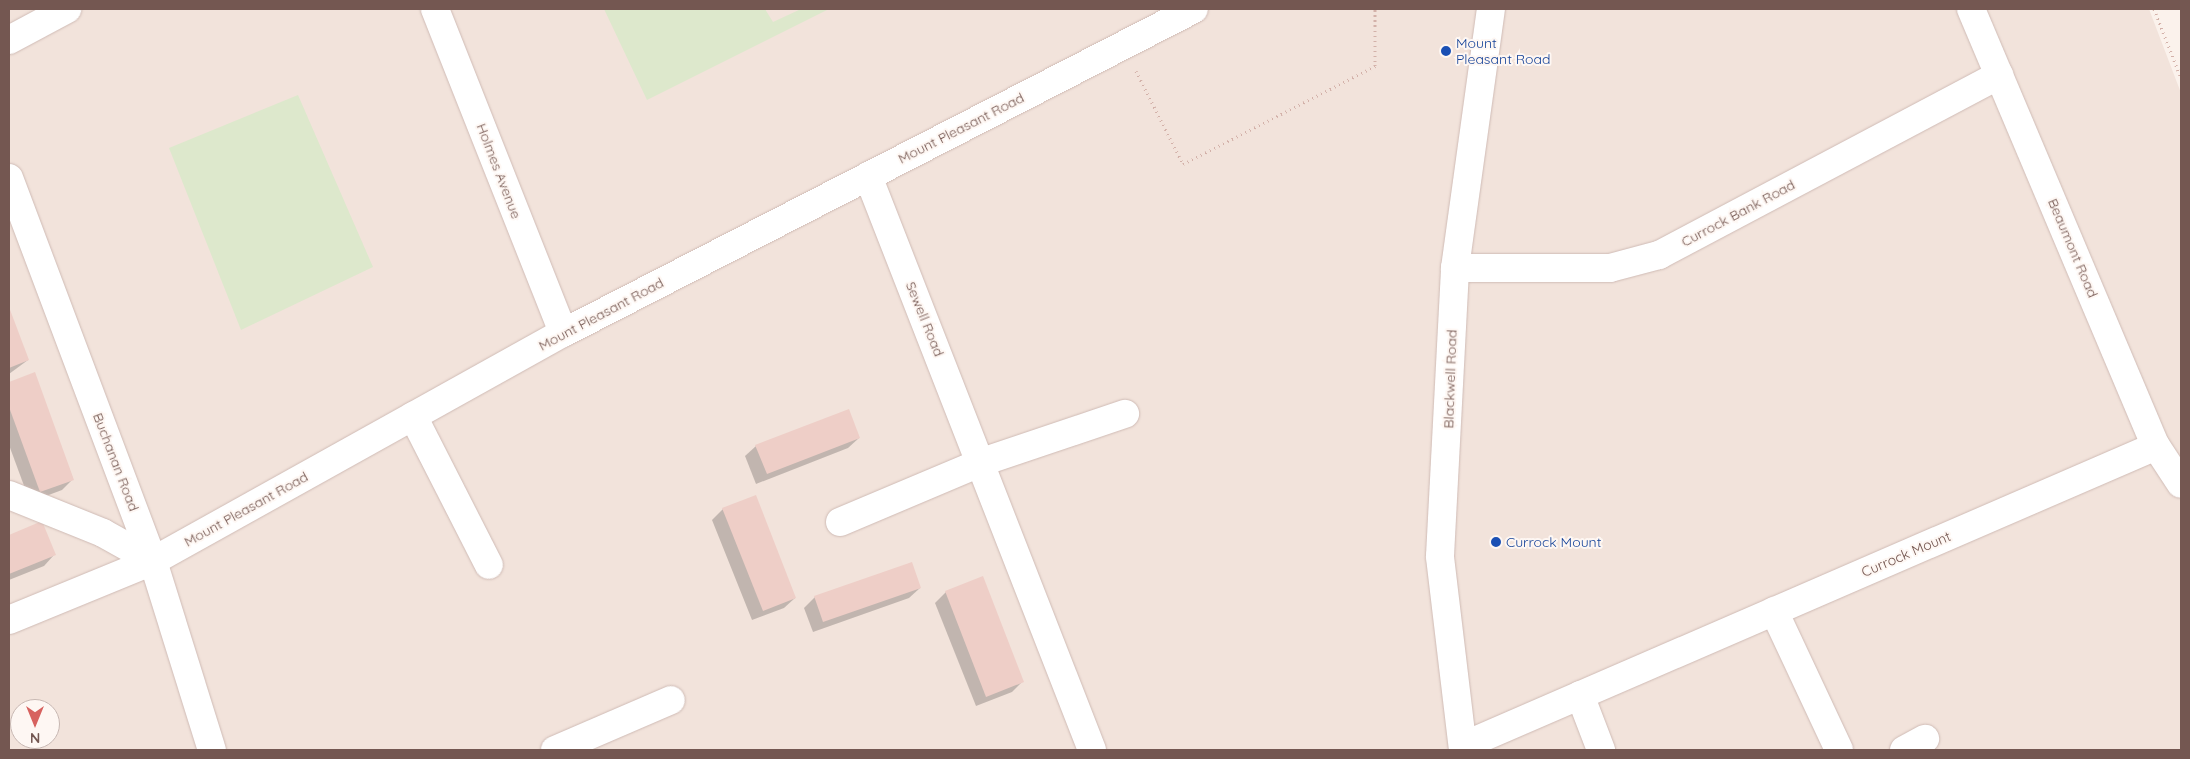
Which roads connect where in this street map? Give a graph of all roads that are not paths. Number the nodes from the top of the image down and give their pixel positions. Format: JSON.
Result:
{"nodes":[{"id":1,"x":68,"y":9,"type":"edge"},
{"id":2,"x":435,"y":9,"type":"edge"},
{"id":3,"x":1194,"y":9,"type":"edge"},
{"id":4,"x":1491,"y":9,"type":"edge"},
{"id":5,"x":1971,"y":9,"type":"edge"},
{"id":6,"x":9,"y":40,"type":"edge"},
{"id":7,"x":1999,"y":75,"type":"junction"},
{"id":8,"x":868,"y":176,"type":"junction"},
{"id":9,"x":9,"y":178,"type":"edge"},
{"id":10,"x":1455,"y":268,"type":"junction"},
{"id":11,"x":563,"y":333,"type":"junction"},
{"id":12,"x":1125,"y":414,"type":"dead end"},
{"id":13,"x":413,"y":416,"type":"junction"},
{"id":14,"x":2156,"y":446,"type":"junction"},
{"id":15,"x":982,"y":462,"type":"junction"},
{"id":16,"x":2181,"y":484,"type":"edge"},
{"id":17,"x":9,"y":495,"type":"edge"},
{"id":18,"x":840,"y":522,"type":"dead end"},
{"id":19,"x":153,"y":561,"type":"junction"},
{"id":20,"x":489,"y":565,"type":"dead end"},
{"id":21,"x":1774,"y":611,"type":"junction"},
{"id":22,"x":9,"y":620,"type":"edge"},
{"id":23,"x":1580,"y":695,"type":"junction"},
{"id":24,"x":671,"y":700,"type":"dead end"},
{"id":25,"x":1463,"y":748,"type":"edge"},
{"id":26,"x":212,"y":750,"type":"edge"},
{"id":27,"x":555,"y":750,"type":"edge"},
{"id":28,"x":1092,"y":750,"type":"edge"},
{"id":29,"x":1601,"y":750,"type":"edge"},
{"id":30,"x":1839,"y":750,"type":"edge"}],
"edges":[{"from":1,"to":6,"type":"street"},
{"from":2,"to":11,"type":"street","name":"Holmes Avenue"},
{"from":3,"to":8,"type":"street","name":"Mount Pleasant Road"},
{"from":4,"to":10,"type":"street","name":"Blackwell Road"},
{"from":5,"to":7,"type":"street","name":"Beaumont Road"},
{"from":7,"to":10,"type":"street","name":"Currock Bank Road"},
{"from":7,"to":14,"type":"street","name":"Beaumont Road"},
{"from":8,"to":11,"type":"street","name":"Mount Pleasant Road"},
{"from":8,"to":15,"type":"street","name":"Sewell Road"},
{"from":9,"to":19,"type":"street","name":"Buchanan Road"},
{"from":10,"to":25,"type":"street","name":"Blackwell Road"},
{"from":11,"to":13,"type":"street","name":"Mount Pleasant Road"},
{"from":12,"to":15,"type":"street"},
{"from":13,"to":19,"type":"street","name":"Mount Pleasant Road"},
{"from":13,"to":20,"type":"street"},
{"from":14,"to":16,"type":"street","name":"Beaumont Road"},
{"from":14,"to":21,"type":"street","name":"Currock Mount"},
{"from":15,"to":18,"type":"street"},
{"from":15,"to":28,"type":"street","name":"Sewell Road"},
{"from":17,"to":19,"type":"street"},
{"from":19,"to":22,"type":"street","name":"Mount Pleasant Road"},
{"from":19,"to":26,"type":"street","name":"Buchanan Road"},
{"from":21,"to":23,"type":"street","name":"Currock Mount"},
{"from":21,"to":30,"type":"street"},
{"from":23,"to":25,"type":"street","name":"Currock Mount"},
{"from":23,"to":29,"type":"street"},
{"from":24,"to":27,"type":"street"}]}
